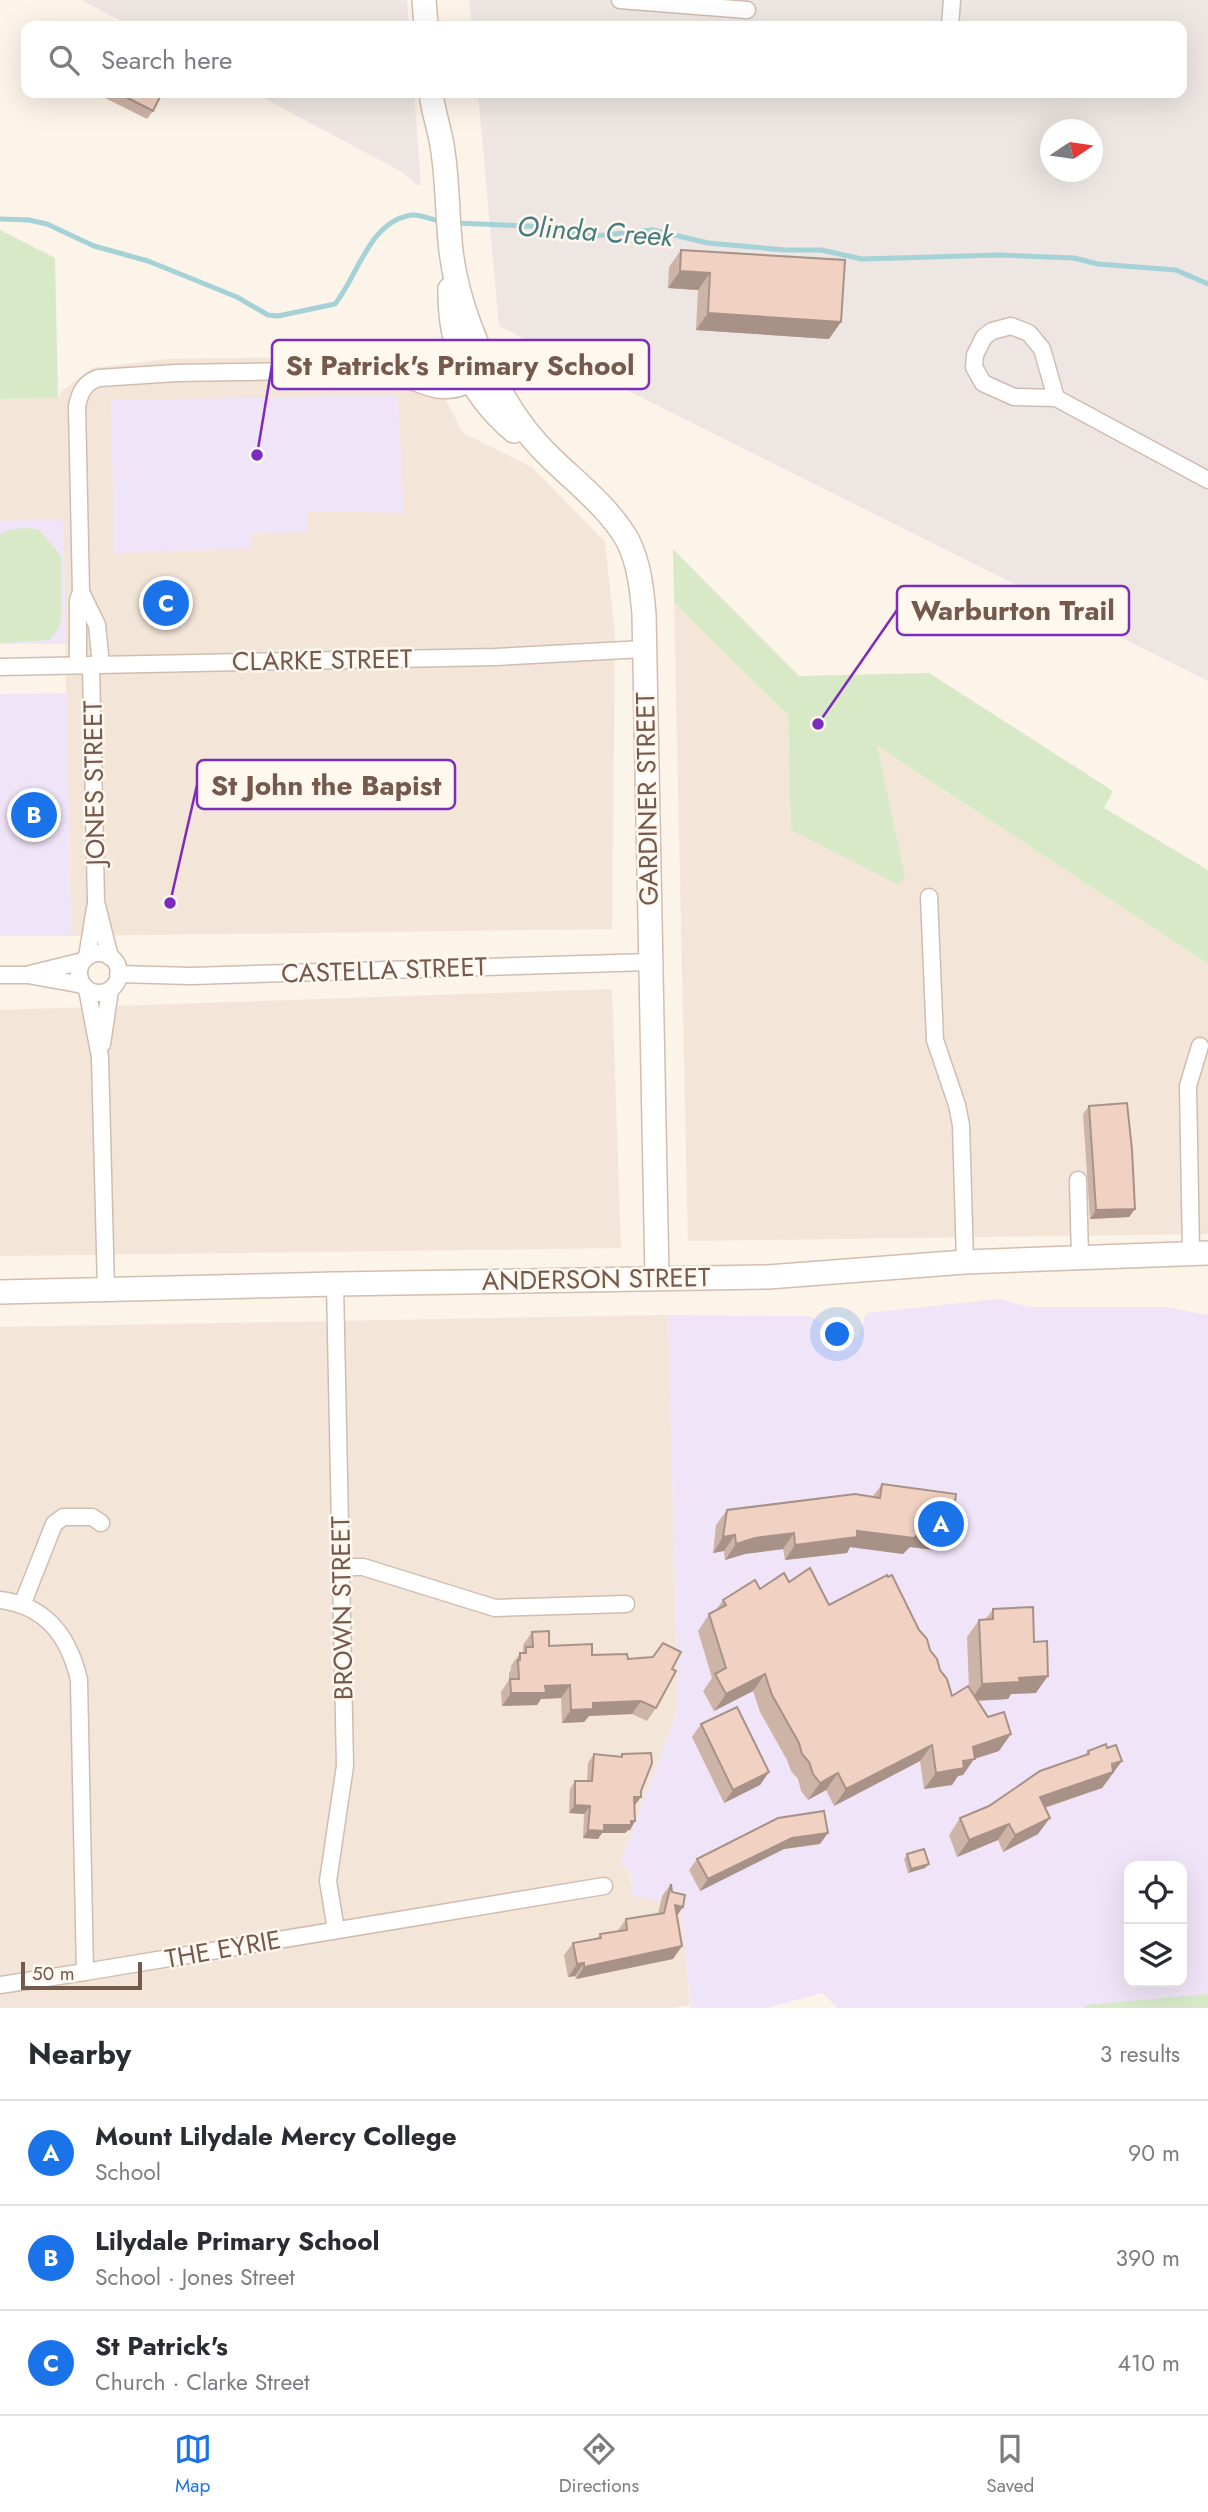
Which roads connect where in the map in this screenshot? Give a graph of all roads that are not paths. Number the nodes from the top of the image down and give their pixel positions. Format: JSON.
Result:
{"nodes":[{"id":1,"x":424,"y":0,"type":"edge"},
{"id":2,"x":440,"y":0,"type":"edge"},
{"id":3,"x":620,"y":0,"type":"edge"},
{"id":4,"x":952,"y":0,"type":"edge"},
{"id":5,"x":747,"y":10,"type":"dead end"},
{"id":6,"x":426,"y":21,"type":"edge"},
{"id":7,"x":442,"y":21,"type":"edge"},
{"id":8,"x":950,"y":21,"type":"edge"},
{"id":9,"x":433,"y":98,"type":"edge"},
{"id":10,"x":446,"y":98,"type":"edge"},
{"id":11,"x":442,"y":146,"type":"junction"},
{"id":12,"x":481,"y":378,"type":"junction"},
{"id":13,"x":1056,"y":398,"type":"junction"},
{"id":14,"x":1208,"y":480,"type":"edge"},
{"id":15,"x":81,"y":592,"type":"junction"},
{"id":16,"x":644,"y":649,"type":"junction"},
{"id":17,"x":90,"y":665,"type":"junction"},
{"id":18,"x":0,"y":667,"type":"edge"},
{"id":19,"x":929,"y":897,"type":"dead end"},
{"id":20,"x":96,"y":902,"type":"junction"},
{"id":21,"x":110,"y":957,"type":"junction"},
{"id":22,"x":85,"y":959,"type":"junction"},
{"id":23,"x":650,"y":962,"type":"junction"},
{"id":24,"x":118,"y":974,"type":"junction"},
{"id":25,"x":0,"y":975,"type":"edge"},
{"id":26,"x":28,"y":975,"type":"junction"},
{"id":27,"x":85,"y":987,"type":"junction"},
{"id":28,"x":110,"y":990,"type":"junction"},
{"id":29,"x":1200,"y":1046,"type":"dead end"},
{"id":30,"x":100,"y":1057,"type":"junction"},
{"id":31,"x":1078,"y":1180,"type":"dead end"},
{"id":32,"x":1202,"y":1254,"type":"edge"},
{"id":33,"x":1080,"y":1257,"type":"junction"},
{"id":34,"x":965,"y":1262,"type":"junction"},
{"id":35,"x":657,"y":1277,"type":"junction"},
{"id":36,"x":335,"y":1284,"type":"junction"},
{"id":37,"x":106,"y":1290,"type":"junction"},
{"id":38,"x":0,"y":1293,"type":"edge"},
{"id":39,"x":101,"y":1523,"type":"dead end"},
{"id":40,"x":342,"y":1567,"type":"junction"},
{"id":41,"x":0,"y":1600,"type":"edge"},
{"id":42,"x":626,"y":1604,"type":"dead end"},
{"id":43,"x":22,"y":1605,"type":"junction"},
{"id":44,"x":604,"y":1886,"type":"dead end"},
{"id":45,"x":336,"y":1930,"type":"junction"},
{"id":46,"x":85,"y":1972,"type":"junction"},
{"id":47,"x":0,"y":1985,"type":"edge"}],
"edges":[{"from":1,"to":6,"type":"main road"},
{"from":2,"to":7,"type":"main road"},
{"from":3,"to":5,"type":"street"},
{"from":4,"to":8,"type":"street"},
{"from":9,"to":11,"type":"main road"},
{"from":10,"to":11,"type":"main road"},
{"from":11,"to":12,"type":"main road","name":"GARDINER STREET"},
{"from":12,"to":15,"type":"street","name":"JONES STREET"},
{"from":12,"to":16,"type":"main road","name":"GARDINER STREET"},
{"from":13,"to":13,"type":"street"},
{"from":13,"to":14,"type":"street"},
{"from":15,"to":17,"type":"street","name":"JONES STREET"},
{"from":15,"to":17,"type":"street","name":"JONES STREET"},
{"from":16,"to":17,"type":"street","name":"CLARKE STREET"},
{"from":16,"to":23,"type":"main road","name":"GARDINER STREET"},
{"from":17,"to":18,"type":"street","name":"CLARKE STREET"},
{"from":17,"to":20,"type":"street","name":"JONES STREET"},
{"from":19,"to":34,"type":"street"},
{"from":20,"to":21,"type":"street","name":"JONES STREET"},
{"from":20,"to":22,"type":"street","name":"JONES STREET"},
{"from":21,"to":22,"type":"street"},
{"from":21,"to":24,"type":"street"},
{"from":22,"to":26,"type":"street"},
{"from":22,"to":27,"type":"street"},
{"from":23,"to":24,"type":"street","name":"CASTELLA STREET"},
{"from":23,"to":35,"type":"main road","name":"GARDINER STREET"},
{"from":24,"to":28,"type":"street"},
{"from":25,"to":26,"type":"street"},
{"from":26,"to":27,"type":"street"},
{"from":27,"to":28,"type":"street"},
{"from":27,"to":30,"type":"street"},
{"from":28,"to":30,"type":"street"},
{"from":29,"to":32,"type":"street"},
{"from":30,"to":37,"type":"street"},
{"from":31,"to":33,"type":"street"},
{"from":32,"to":33,"type":"main road","name":"ANDERSON STREET"},
{"from":33,"to":34,"type":"main road","name":"ANDERSON STREET"},
{"from":34,"to":35,"type":"main road","name":"ANDERSON STREET"},
{"from":35,"to":36,"type":"main road","name":"ANDERSON STREET"},
{"from":36,"to":37,"type":"main road","name":"ANDERSON STREET"},
{"from":36,"to":40,"type":"street","name":"BROWN STREET"},
{"from":37,"to":38,"type":"main road","name":"ANDERSON STREET"},
{"from":39,"to":43,"type":"street"},
{"from":40,"to":42,"type":"street"},
{"from":40,"to":45,"type":"street","name":"BROWN STREET"},
{"from":41,"to":43,"type":"street"},
{"from":43,"to":46,"type":"street"},
{"from":44,"to":45,"type":"street","name":"THE EYRIE"},
{"from":45,"to":46,"type":"street","name":"THE EYRIE"},
{"from":46,"to":47,"type":"street","name":"THE EYRIE"}]}
